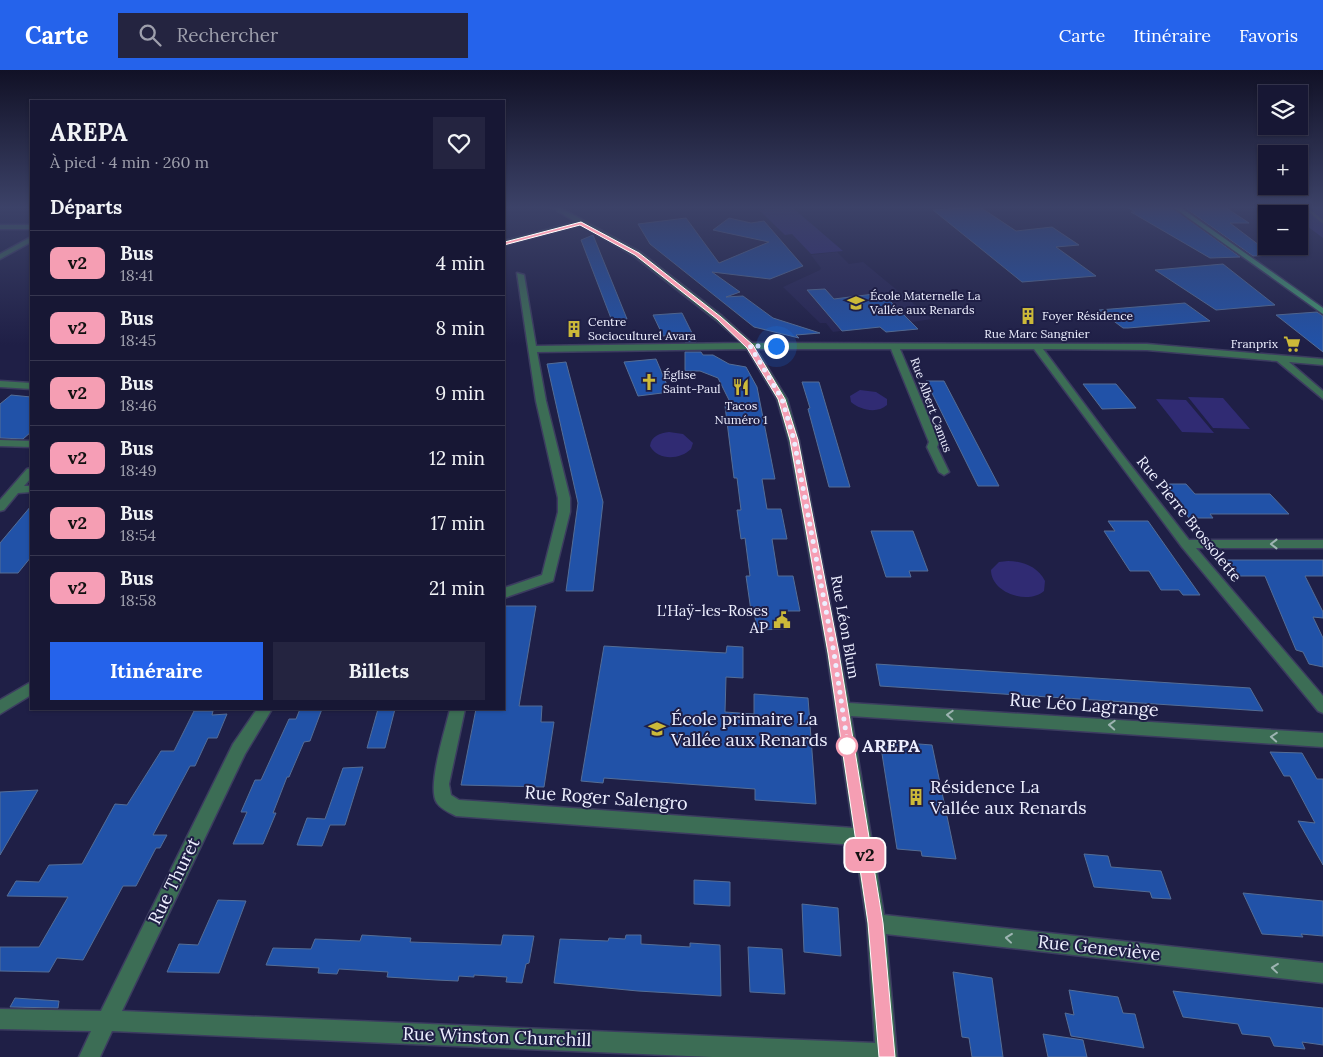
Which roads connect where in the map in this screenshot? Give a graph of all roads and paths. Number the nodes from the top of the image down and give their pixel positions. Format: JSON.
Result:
{"nodes":[{"id":1,"x":634,"y":253,"type":"edge"},
{"id":2,"x":1240,"y":253,"type":"edge"},
{"id":3,"x":520,"y":275,"type":"dead end"},
{"id":4,"x":1320,"y":310,"type":"edge"},
{"id":5,"x":750,"y":346,"type":"junction"},
{"id":6,"x":895,"y":346,"type":"junction"},
{"id":7,"x":1037,"y":346,"type":"junction"},
{"id":8,"x":534,"y":350,"type":"junction"},
{"id":9,"x":1279,"y":358,"type":"junction"},
{"id":10,"x":1323,"y":362,"type":"edge"},
{"id":11,"x":0,"y":384,"type":"edge"},
{"id":12,"x":30,"y":386,"type":"edge"},
{"id":13,"x":1323,"y":396,"type":"edge"},
{"id":14,"x":0,"y":443,"type":"edge"},
{"id":15,"x":30,"y":444,"type":"edge"},
{"id":16,"x":30,"y":472,"type":"edge"},
{"id":17,"x":944,"y":472,"type":"dead end"},
{"id":18,"x":30,"y":489,"type":"edge"},
{"id":19,"x":16,"y":490,"type":"junction"},
{"id":20,"x":0,"y":507,"type":"edge"},
{"id":21,"x":1186,"y":544,"type":"junction"},
{"id":22,"x":1323,"y":544,"type":"edge"},
{"id":23,"x":505,"y":592,"type":"edge"},
{"id":24,"x":30,"y":689,"type":"edge"},
{"id":25,"x":1323,"y":707,"type":"edge"},
{"id":26,"x":0,"y":708,"type":"edge"},
{"id":27,"x":842,"y":709,"type":"junction"},
{"id":28,"x":264,"y":710,"type":"edge"},
{"id":29,"x":458,"y":710,"type":"edge"},
{"id":30,"x":1323,"y":740,"type":"edge"},
{"id":31,"x":861,"y":837,"type":"junction"},
{"id":32,"x":876,"y":923,"type":"junction"},
{"id":33,"x":1323,"y":973,"type":"edge"},
{"id":34,"x":0,"y":1019,"type":"edge"},
{"id":35,"x":107,"y":1020,"type":"junction"},
{"id":36,"x":887,"y":1056,"type":"edge"},
{"id":37,"x":89,"y":1057,"type":"edge"}],
"edges":[{"from":1,"to":5,"type":"street","name":"Rue Léon Blum"},
{"from":2,"to":4,"type":"main road"},
{"from":3,"to":8,"type":"street"},
{"from":5,"to":6,"type":"street","name":"Rue Marc Sangnier"},
{"from":5,"to":8,"type":"street","name":"Rue Marc Sangnier"},
{"from":5,"to":27,"type":"street","name":"Rue Léon Blum"},
{"from":6,"to":7,"type":"street","name":"Rue Marc Sangnier"},
{"from":6,"to":17,"type":"street","name":"Rue Albert Camus"},
{"from":7,"to":9,"type":"street","name":"Rue Marc Sangnier"},
{"from":7,"to":21,"type":"street","name":"Rue Pierre Brossolette"},
{"from":8,"to":23,"type":"street"},
{"from":9,"to":10,"type":"street","name":"Rue Marc Sangnier"},
{"from":9,"to":13,"type":"street"},
{"from":11,"to":12,"type":"street"},
{"from":14,"to":15,"type":"street"},
{"from":16,"to":19,"type":"street"},
{"from":18,"to":19,"type":"street"},
{"from":19,"to":20,"type":"street"},
{"from":22,"to":21,"type":"street","one_way":true},
{"from":21,"to":25,"type":"street","name":"Rue Pierre Brossolette"},
{"from":24,"to":26,"type":"street"},
{"from":30,"to":27,"type":"street","name":"Rue Léo Lagrange","one_way":true},
{"from":27,"to":31,"type":"street","name":"Rue Léon Blum"},
{"from":28,"to":35,"type":"street","name":"Rue Thuret"},
{"from":29,"to":31,"type":"street","name":"Rue Roger Salengro"},
{"from":31,"to":32,"type":"street","name":"Rue Léon Blum"},
{"from":33,"to":32,"type":"street","name":"Rue Geneviève","one_way":true},
{"from":32,"to":36,"type":"street","name":"Rue Léon Blum"},
{"from":34,"to":35,"type":"street","name":"Rue Winston Churchill"},
{"from":35,"to":36,"type":"street","name":"Rue Winston Churchill"},
{"from":35,"to":37,"type":"street","name":"Rue Thuret"}]}
